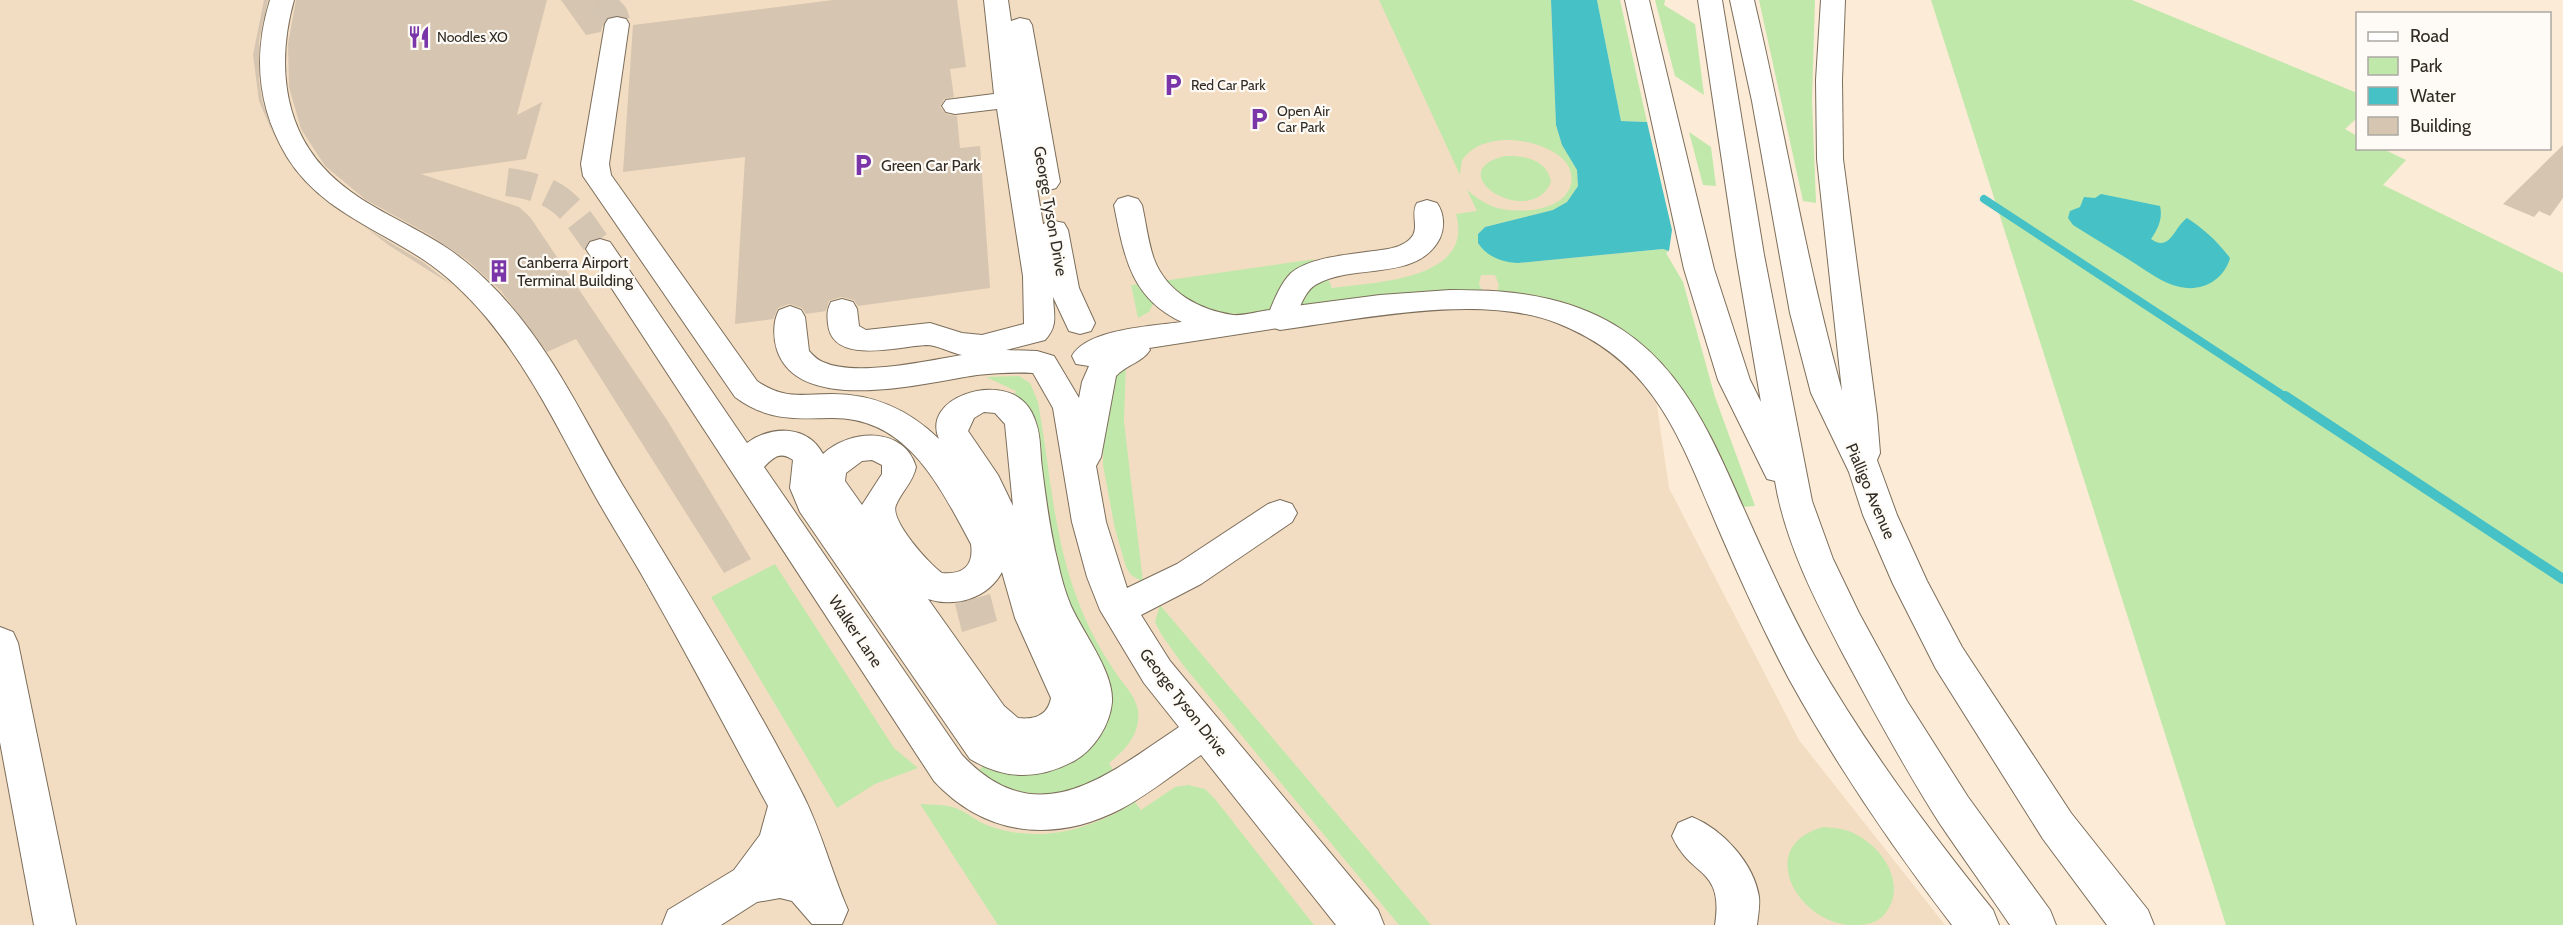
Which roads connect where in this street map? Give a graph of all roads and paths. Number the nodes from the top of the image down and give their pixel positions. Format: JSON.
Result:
{"nodes":[{"id":1,"x":282,"y":0,"type":"edge"},
{"id":2,"x":996,"y":0,"type":"edge"},
{"id":3,"x":1016,"y":0,"type":"edge"},
{"id":4,"x":1636,"y":0,"type":"edge"},
{"id":5,"x":1710,"y":0,"type":"edge"},
{"id":6,"x":1742,"y":0,"type":"edge"},
{"id":7,"x":1833,"y":0,"type":"edge"},
{"id":8,"x":617,"y":24,"type":"tunnel mouth"},
{"id":9,"x":1020,"y":98,"type":"junction"},
{"id":10,"x":955,"y":106,"type":"dead end"},
{"id":11,"x":1128,"y":206,"type":"dead end"},
{"id":12,"x":1427,"y":209,"type":"dead end"},
{"id":13,"x":600,"y":249,"type":"tunnel mouth"},
{"id":14,"x":1160,"y":289,"type":"junction"},
{"id":15,"x":842,"y":309,"type":"dead end"},
{"id":16,"x":790,"y":316,"type":"dead end"},
{"id":17,"x":1270,"y":320,"type":"junction"},
{"id":18,"x":1082,"y":325,"type":"junction"},
{"id":19,"x":1038,"y":346,"type":"junction"},
{"id":20,"x":1085,"y":358,"type":"junction"},
{"id":21,"x":1069,"y":408,"type":"junction"},
{"id":22,"x":746,"y":466,"type":"junction"},
{"id":23,"x":1866,"y":472,"type":"junction"},
{"id":24,"x":1080,"y":479,"type":"junction"},
{"id":25,"x":1795,"y":501,"type":"junction"},
{"id":26,"x":1280,"y":513,"type":"dead end"},
{"id":27,"x":1118,"y":610,"type":"junction"},
{"id":28,"x":0,"y":643,"type":"edge"},
{"id":29,"x":1205,"y":731,"type":"junction"},
{"id":30,"x":788,"y":805,"type":"junction"},
{"id":31,"x":1692,"y":836,"type":"dead end"},
{"id":32,"x":749,"y":884,"type":"junction"},
{"id":33,"x":832,"y":918,"type":"edge"},
{"id":34,"x":55,"y":925,"type":"edge"},
{"id":35,"x":682,"y":925,"type":"edge"},
{"id":36,"x":1363,"y":925,"type":"edge"},
{"id":37,"x":1736,"y":925,"type":"edge"},
{"id":38,"x":1978,"y":925,"type":"edge"},
{"id":39,"x":2036,"y":925,"type":"edge"},
{"id":40,"x":2133,"y":925,"type":"edge"}],
"edges":[{"from":1,"to":30,"type":"main road"},
{"from":2,"to":9,"type":"main road","name":"George Tyson Drive"},
{"from":3,"to":9,"type":"main road","name":"George Tyson Drive"},
{"from":4,"to":25,"type":"main road"},
{"from":5,"to":25,"type":"main road"},
{"from":6,"to":23,"type":"main road","name":"Pialligo Avenue"},
{"from":7,"to":23,"type":"main road"},
{"from":8,"to":22,"type":"main road"},
{"from":9,"to":10,"type":"main road"},
{"from":9,"to":18,"type":"main road","name":"George Tyson Drive"},
{"from":9,"to":19,"type":"main road","name":"George Tyson Drive"},
{"from":11,"to":14,"type":"main road"},
{"from":12,"to":17,"type":"main road"},
{"from":13,"to":22,"type":"main road","name":"Walker Lane"},
{"from":14,"to":17,"type":"main road"},
{"from":14,"to":18,"type":"main road"},
{"from":15,"to":19,"type":"main road"},
{"from":16,"to":19,"type":"main road"},
{"from":17,"to":20,"type":"main road"},
{"from":17,"to":24,"type":"main road"},
{"from":17,"to":38,"type":"main road"},
{"from":18,"to":19,"type":"main road"},
{"from":18,"to":20,"type":"main road"},
{"from":19,"to":20,"type":"main road"},
{"from":19,"to":21,"type":"main road"},
{"from":20,"to":21,"type":"main road"},
{"from":21,"to":24,"type":"main road","name":"George Tyson Drive"},
{"from":22,"to":29,"type":"main road","name":"Walker Lane"},
{"from":23,"to":40,"type":"main road","name":"Pialligo Avenue"},
{"from":24,"to":27,"type":"main road","name":"George Tyson Drive"},
{"from":25,"to":39,"type":"main road"},
{"from":26,"to":27,"type":"main road"},
{"from":27,"to":29,"type":"main road","name":"George Tyson Drive"},
{"from":28,"to":34,"type":"main road"},
{"from":29,"to":36,"type":"main road","name":"George Tyson Drive"},
{"from":30,"to":32,"type":"main road"},
{"from":30,"to":33,"type":"main road"},
{"from":31,"to":37,"type":"main road"},
{"from":32,"to":33,"type":"main road"},
{"from":32,"to":35,"type":"main road"}]}
